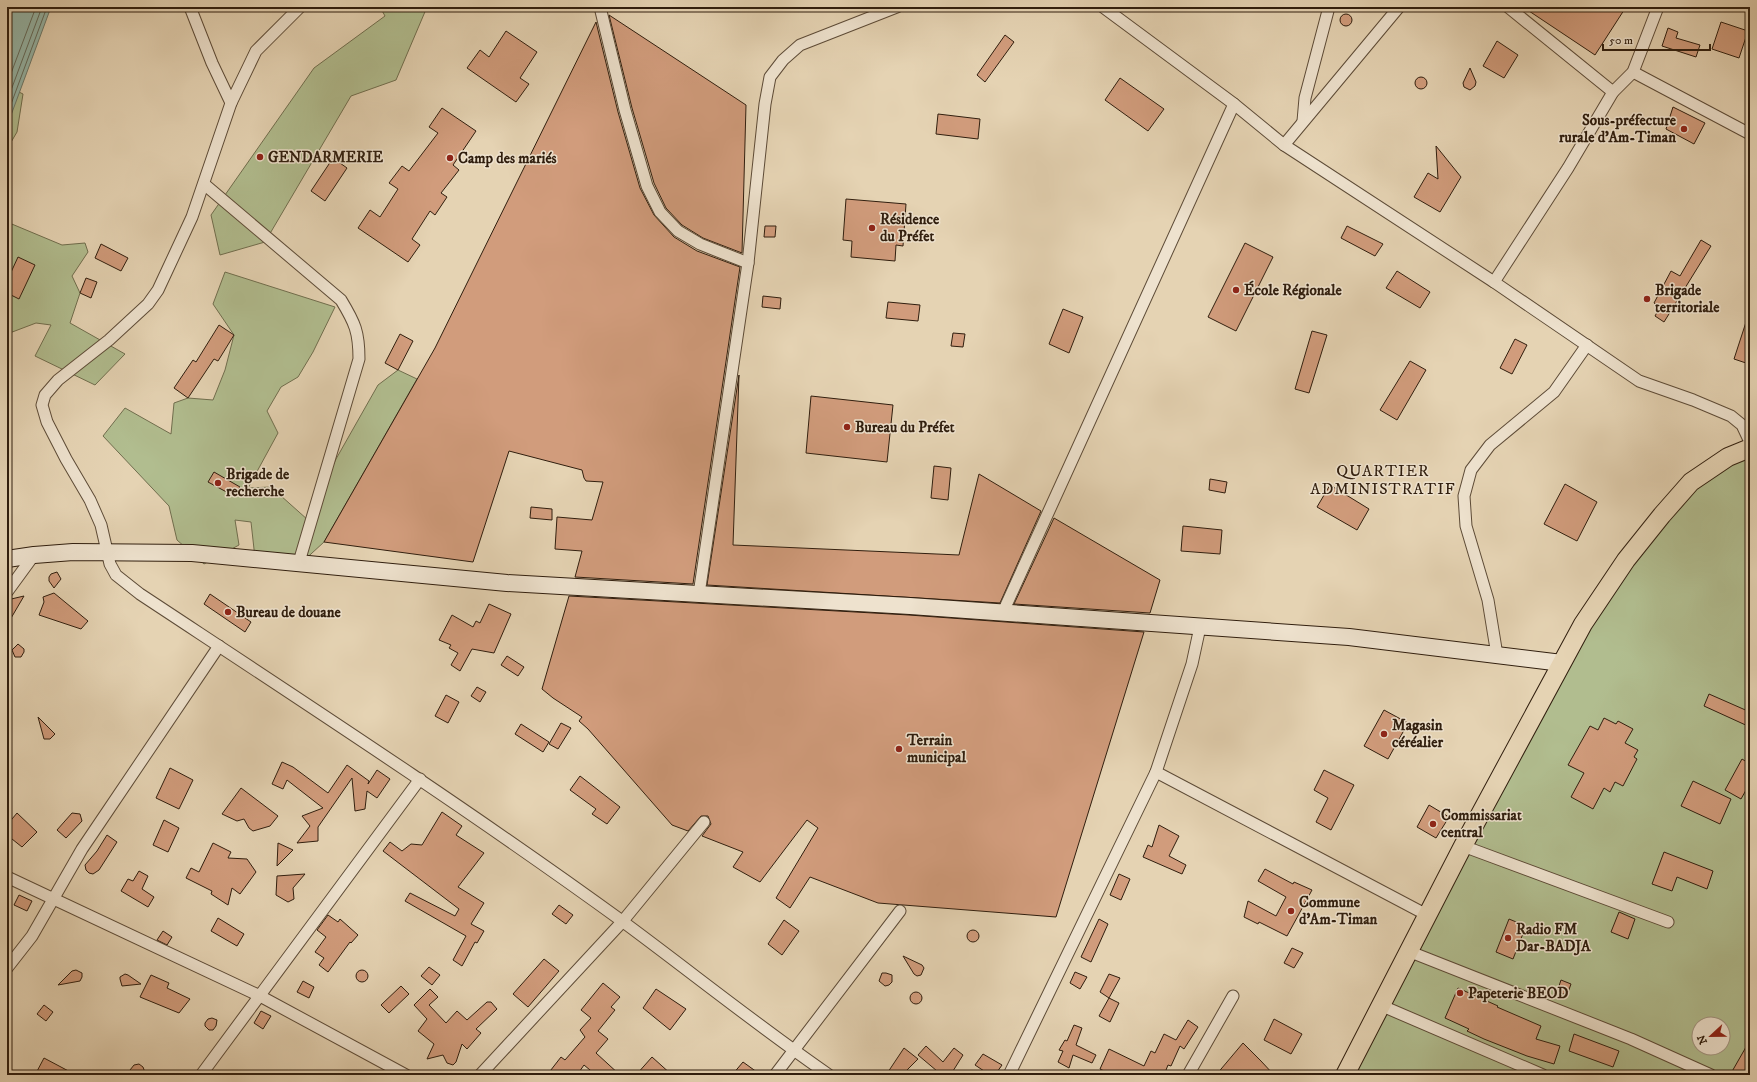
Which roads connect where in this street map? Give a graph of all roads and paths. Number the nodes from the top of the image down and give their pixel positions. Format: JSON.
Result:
{"nodes":[{"id":1,"x":190,"y":7,"type":"edge"},
{"id":2,"x":300,"y":7,"type":"edge"},
{"id":3,"x":600,"y":7,"type":"edge"},
{"id":4,"x":897,"y":7,"type":"edge"},
{"id":5,"x":1103,"y":7,"type":"edge"},
{"id":6,"x":1329,"y":7,"type":"edge"},
{"id":7,"x":1399,"y":7,"type":"edge"},
{"id":8,"x":1508,"y":7,"type":"edge"},
{"id":9,"x":1658,"y":7,"type":"edge"},
{"id":10,"x":1633,"y":72,"type":"junction"},
{"id":11,"x":1613,"y":92,"type":"junction"},
{"id":12,"x":231,"y":103,"type":"junction"},
{"id":13,"x":1234,"y":104,"type":"junction"},
{"id":14,"x":1303,"y":121,"type":"junction"},
{"id":15,"x":1750,"y":134,"type":"edge"},
{"id":16,"x":1284,"y":145,"type":"junction"},
{"id":17,"x":204,"y":184,"type":"junction"},
{"id":18,"x":748,"y":263,"type":"junction"},
{"id":19,"x":1494,"y":282,"type":"junction"},
{"id":20,"x":1587,"y":345,"type":"junction"},
{"id":21,"x":1750,"y":442,"type":"edge"},
{"id":22,"x":1750,"y":448,"type":"edge"},
{"id":23,"x":107,"y":552,"type":"junction"},
{"id":24,"x":34,"y":555,"type":"junction"},
{"id":25,"x":7,"y":559,"type":"edge"},
{"id":26,"x":299,"y":562,"type":"junction"},
{"id":27,"x":7,"y":592,"type":"edge"},
{"id":28,"x":699,"y":594,"type":"junction"},
{"id":29,"x":1003,"y":612,"type":"junction"},
{"id":30,"x":1200,"y":626,"type":"junction"},
{"id":31,"x":219,"y":646,"type":"junction"},
{"id":32,"x":1497,"y":655,"type":"junction"},
{"id":33,"x":1562,"y":663,"type":"junction"},
{"id":34,"x":1156,"y":772,"type":"junction"},
{"id":35,"x":420,"y":779,"type":"junction"},
{"id":36,"x":704,"y":822,"type":"dead end"},
{"id":37,"x":1463,"y":846,"type":"junction"},
{"id":38,"x":7,"y":877,"type":"edge"},
{"id":39,"x":53,"y":899,"type":"junction"},
{"id":40,"x":900,"y":911,"type":"dead end"},
{"id":41,"x":1427,"y":915,"type":"junction"},
{"id":42,"x":622,"y":922,"type":"junction"},
{"id":43,"x":1668,"y":922,"type":"dead end"},
{"id":44,"x":1408,"y":951,"type":"junction"},
{"id":45,"x":7,"y":968,"type":"edge"},
{"id":46,"x":260,"y":996,"type":"junction"},
{"id":47,"x":1233,"y":996,"type":"dead end"},
{"id":48,"x":1380,"y":1005,"type":"junction"},
{"id":49,"x":793,"y":1051,"type":"junction"},
{"id":50,"x":201,"y":1075,"type":"edge"},
{"id":51,"x":406,"y":1075,"type":"edge"},
{"id":52,"x":480,"y":1075,"type":"edge"},
{"id":53,"x":775,"y":1075,"type":"edge"},
{"id":54,"x":828,"y":1075,"type":"edge"},
{"id":55,"x":1009,"y":1075,"type":"edge"},
{"id":56,"x":1188,"y":1075,"type":"edge"},
{"id":57,"x":1345,"y":1075,"type":"edge"},
{"id":58,"x":1543,"y":1075,"type":"edge"},
{"id":59,"x":1711,"y":1075,"type":"edge"}],
"edges":[{"from":1,"to":12,"type":"street"},
{"from":2,"to":12,"type":"street"},
{"from":3,"to":18,"type":"street"},
{"from":4,"to":18,"type":"street"},
{"from":5,"to":13,"type":"street"},
{"from":6,"to":14,"type":"street"},
{"from":7,"to":14,"type":"street"},
{"from":8,"to":11,"type":"street"},
{"from":9,"to":10,"type":"street"},
{"from":10,"to":11,"type":"street"},
{"from":10,"to":15,"type":"street"},
{"from":11,"to":19,"type":"street"},
{"from":12,"to":17,"type":"street"},
{"from":13,"to":16,"type":"street"},
{"from":13,"to":29,"type":"street"},
{"from":14,"to":16,"type":"street"},
{"from":16,"to":19,"type":"street"},
{"from":17,"to":23,"type":"street"},
{"from":17,"to":26,"type":"street"},
{"from":18,"to":28,"type":"street"},
{"from":19,"to":20,"type":"street"},
{"from":20,"to":21,"type":"street"},
{"from":20,"to":32,"type":"street"},
{"from":22,"to":33,"type":"main road"},
{"from":23,"to":24,"type":"main road"},
{"from":23,"to":26,"type":"main road"},
{"from":23,"to":31,"type":"street"},
{"from":24,"to":25,"type":"main road"},
{"from":24,"to":27,"type":"street"},
{"from":26,"to":28,"type":"main road"},
{"from":28,"to":29,"type":"main road"},
{"from":29,"to":30,"type":"main road"},
{"from":30,"to":32,"type":"main road"},
{"from":30,"to":34,"type":"street"},
{"from":31,"to":35,"type":"street"},
{"from":31,"to":39,"type":"street"},
{"from":32,"to":33,"type":"main road"},
{"from":33,"to":37,"type":"main road"},
{"from":34,"to":41,"type":"street"},
{"from":34,"to":55,"type":"street"},
{"from":35,"to":42,"type":"street"},
{"from":35,"to":46,"type":"street"},
{"from":36,"to":42,"type":"street"},
{"from":37,"to":41,"type":"main road"},
{"from":37,"to":43,"type":"street"},
{"from":38,"to":39,"type":"street"},
{"from":39,"to":45,"type":"street"},
{"from":39,"to":46,"type":"street"},
{"from":40,"to":49,"type":"street"},
{"from":41,"to":44,"type":"main road"},
{"from":42,"to":49,"type":"street"},
{"from":42,"to":52,"type":"street"},
{"from":44,"to":48,"type":"main road"},
{"from":44,"to":59,"type":"street"},
{"from":46,"to":50,"type":"street"},
{"from":46,"to":51,"type":"street"},
{"from":47,"to":56,"type":"street"},
{"from":48,"to":57,"type":"main road"},
{"from":48,"to":58,"type":"street"},
{"from":49,"to":53,"type":"street"},
{"from":49,"to":54,"type":"street"}]}
